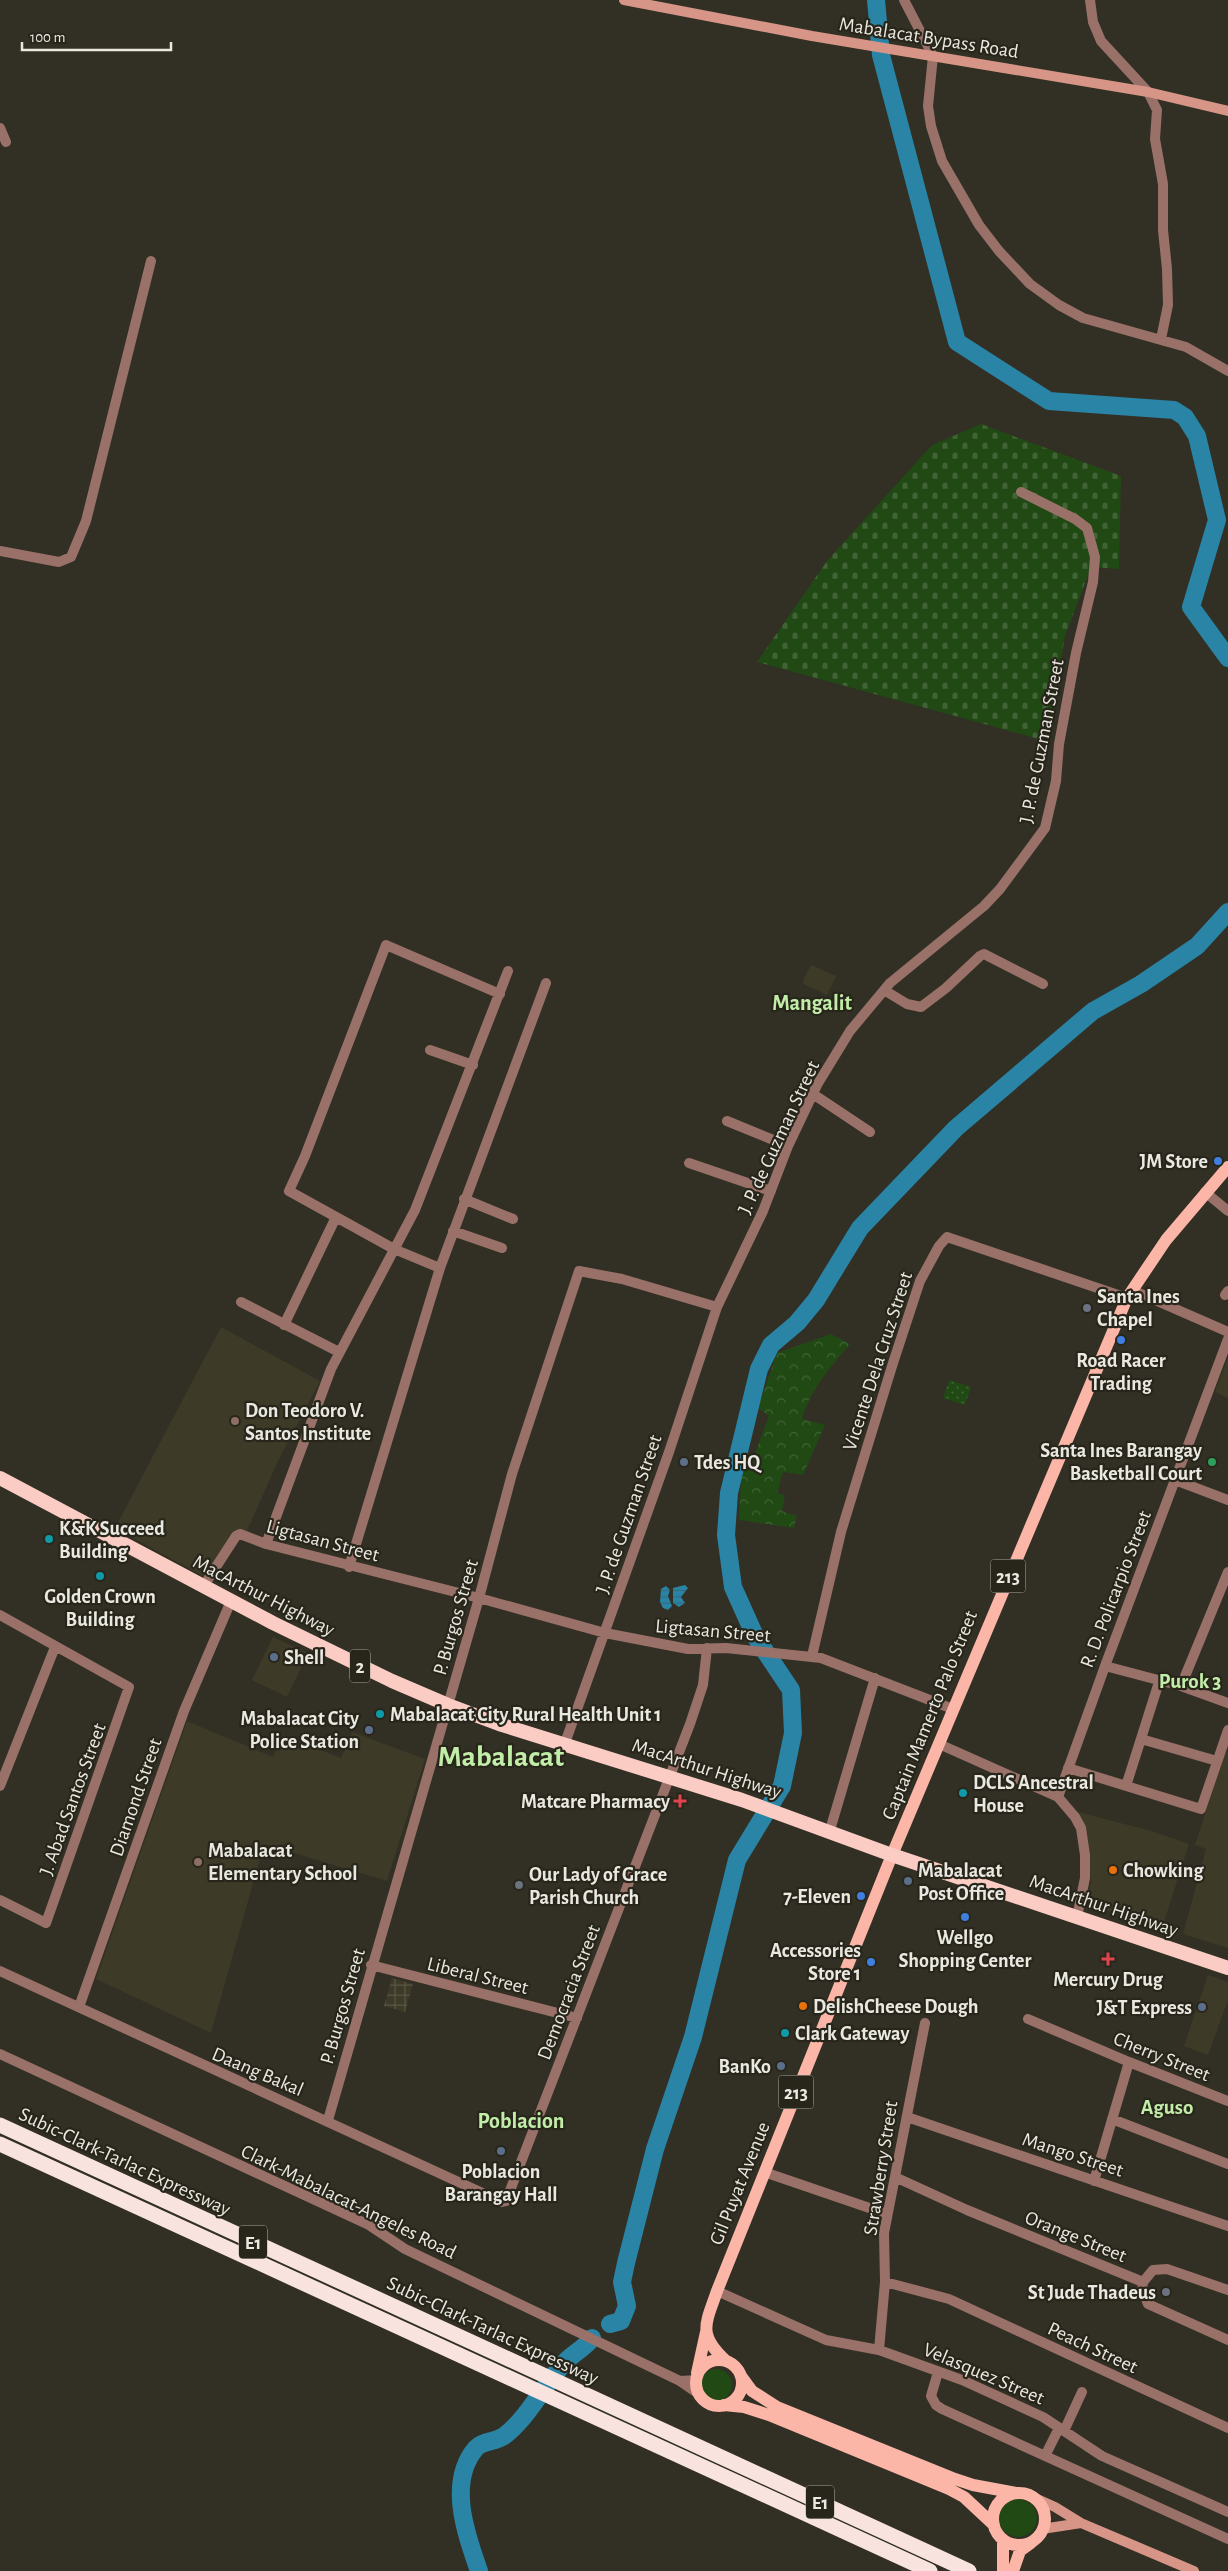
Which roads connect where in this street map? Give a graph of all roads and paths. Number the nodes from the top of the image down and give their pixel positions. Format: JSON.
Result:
{"nodes":[{"id":1,"x":624,"y":0,"type":"edge"},
{"id":2,"x":904,"y":0,"type":"edge"},
{"id":3,"x":1090,"y":0,"type":"edge"},
{"id":4,"x":933,"y":56,"type":"junction"},
{"id":5,"x":1148,"y":92,"type":"junction"},
{"id":6,"x":1228,"y":111,"type":"edge"},
{"id":7,"x":0,"y":128,"type":"edge"},
{"id":8,"x":6,"y":142,"type":"dead end"},
{"id":9,"x":151,"y":261,"type":"dead end"},
{"id":10,"x":1161,"y":339,"type":"junction"},
{"id":11,"x":1228,"y":371,"type":"edge"},
{"id":12,"x":1021,"y":492,"type":"dead end"},
{"id":13,"x":0,"y":551,"type":"edge"},
{"id":14,"x":508,"y":971,"type":"dead end"},
{"id":15,"x":546,"y":983,"type":"dead end"},
{"id":16,"x":1043,"y":984,"type":"dead end"},
{"id":17,"x":884,"y":990,"type":"junction"},
{"id":18,"x":500,"y":994,"type":"junction"},
{"id":19,"x":430,"y":1050,"type":"dead end"},
{"id":20,"x":473,"y":1065,"type":"junction"},
{"id":21,"x":813,"y":1094,"type":"junction"},
{"id":22,"x":727,"y":1121,"type":"dead end"},
{"id":23,"x":870,"y":1132,"type":"dead end"},
{"id":24,"x":788,"y":1146,"type":"junction"},
{"id":25,"x":689,"y":1163,"type":"dead end"},
{"id":26,"x":1228,"y":1167,"type":"edge"},
{"id":27,"x":771,"y":1191,"type":"junction"},
{"id":28,"x":1205,"y":1192,"type":"junction"},
{"id":29,"x":464,"y":1199,"type":"junction"},
{"id":30,"x":1228,"y":1210,"type":"edge"},
{"id":31,"x":336,"y":1217,"type":"junction"},
{"id":32,"x":513,"y":1220,"type":"dead end"},
{"id":33,"x":453,"y":1231,"type":"junction"},
{"id":34,"x":502,"y":1248,"type":"dead end"},
{"id":35,"x":394,"y":1249,"type":"junction"},
{"id":36,"x":440,"y":1268,"type":"junction"},
{"id":37,"x":1130,"y":1294,"type":"junction"},
{"id":38,"x":241,"y":1302,"type":"dead end"},
{"id":39,"x":717,"y":1307,"type":"junction"},
{"id":40,"x":284,"y":1325,"type":"junction"},
{"id":41,"x":1228,"y":1332,"type":"edge"},
{"id":42,"x":1228,"y":1339,"type":"edge"},
{"id":43,"x":339,"y":1352,"type":"junction"},
{"id":44,"x":0,"y":1478,"type":"edge"},
{"id":45,"x":1175,"y":1480,"type":"junction"},
{"id":46,"x":1228,"y":1500,"type":"edge"},
{"id":47,"x":266,"y":1544,"type":"junction"},
{"id":48,"x":349,"y":1567,"type":"junction"},
{"id":49,"x":1228,"y":1572,"type":"edge"},
{"id":50,"x":203,"y":1587,"type":"junction"},
{"id":51,"x":479,"y":1598,"type":"junction"},
{"id":52,"x":231,"y":1601,"type":"junction"},
{"id":53,"x":0,"y":1615,"type":"edge"},
{"id":54,"x":605,"y":1633,"type":"junction"},
{"id":55,"x":55,"y":1646,"type":"junction"},
{"id":56,"x":707,"y":1648,"type":"junction"},
{"id":57,"x":812,"y":1656,"type":"junction"},
{"id":58,"x":1105,"y":1666,"type":"junction"},
{"id":59,"x":875,"y":1678,"type":"junction"},
{"id":60,"x":1160,"y":1682,"type":"junction"},
{"id":61,"x":1181,"y":1686,"type":"junction"},
{"id":62,"x":1228,"y":1703,"type":"edge"},
{"id":63,"x":448,"y":1705,"type":"junction"},
{"id":64,"x":953,"y":1709,"type":"junction"},
{"id":65,"x":1228,"y":1730,"type":"edge"},
{"id":66,"x":1141,"y":1739,"type":"junction"},
{"id":67,"x":565,"y":1743,"type":"junction"},
{"id":68,"x":940,"y":1744,"type":"junction"},
{"id":69,"x":1217,"y":1761,"type":"junction"},
{"id":70,"x":1068,"y":1768,"type":"junction"},
{"id":71,"x":669,"y":1777,"type":"junction"},
{"id":72,"x":0,"y":1786,"type":"edge"},
{"id":73,"x":1126,"y":1786,"type":"junction"},
{"id":74,"x":1058,"y":1797,"type":"junction"},
{"id":75,"x":830,"y":1830,"type":"junction"},
{"id":76,"x":892,"y":1855,"type":"junction"},
{"id":77,"x":0,"y":1900,"type":"edge"},
{"id":78,"x":1077,"y":1917,"type":"junction"},
{"id":79,"x":371,"y":1965,"type":"junction"},
{"id":80,"x":1227,"y":1966,"type":"edge"},
{"id":81,"x":0,"y":1971,"type":"edge"},
{"id":82,"x":79,"y":2007,"type":"junction"},
{"id":83,"x":577,"y":2018,"type":"junction"},
{"id":84,"x":1028,"y":2019,"type":"dead end"},
{"id":85,"x":925,"y":2023,"type":"dead end"},
{"id":86,"x":0,"y":2054,"type":"edge"},
{"id":87,"x":1129,"y":2062,"type":"junction"},
{"id":88,"x":1228,"y":2101,"type":"edge"},
{"id":89,"x":907,"y":2117,"type":"junction"},
{"id":90,"x":1112,"y":2119,"type":"junction"},
{"id":91,"x":328,"y":2120,"type":"junction"},
{"id":92,"x":0,"y":2125,"type":"edge"},
{"id":93,"x":0,"y":2144,"type":"edge"},
{"id":94,"x":1228,"y":2164,"type":"edge"},
{"id":95,"x":764,"y":2172,"type":"junction"},
{"id":96,"x":895,"y":2177,"type":"junction"},
{"id":97,"x":1094,"y":2181,"type":"junction"},
{"id":98,"x":502,"y":2202,"type":"joint"},
{"id":99,"x":887,"y":2214,"type":"junction"},
{"id":100,"x":1228,"y":2226,"type":"edge"},
{"id":101,"x":885,"y":2282,"type":"junction"},
{"id":102,"x":1143,"y":2282,"type":"junction"},
{"id":103,"x":717,"y":2290,"type":"junction"},
{"id":104,"x":1228,"y":2290,"type":"edge"},
{"id":105,"x":706,"y":2332,"type":"junction"},
{"id":106,"x":1228,"y":2340,"type":"edge"},
{"id":107,"x":879,"y":2350,"type":"junction"},
{"id":108,"x":724,"y":2360,"type":"junction"},
{"id":109,"x":938,"y":2372,"type":"junction"},
{"id":110,"x":741,"y":2376,"type":"junction"},
{"id":111,"x":697,"y":2377,"type":"junction"},
{"id":112,"x":677,"y":2380,"type":"junction"},
{"id":113,"x":1082,"y":2392,"type":"dead end"},
{"id":114,"x":699,"y":2394,"type":"junction"},
{"id":115,"x":724,"y":2406,"type":"junction"},
{"id":116,"x":1228,"y":2428,"type":"edge"},
{"id":117,"x":1061,"y":2429,"type":"junction"},
{"id":118,"x":1045,"y":2456,"type":"junction"},
{"id":119,"x":1016,"y":2493,"type":"junction"},
{"id":120,"x":1035,"y":2498,"type":"junction"},
{"id":121,"x":1228,"y":2512,"type":"edge"},
{"id":122,"x":1081,"y":2523,"type":"junction"},
{"id":123,"x":994,"y":2525,"type":"junction"},
{"id":124,"x":1042,"y":2529,"type":"junction"},
{"id":125,"x":1228,"y":2539,"type":"edge"},
{"id":126,"x":1003,"y":2540,"type":"junction"},
{"id":127,"x":1033,"y":2541,"type":"junction"},
{"id":128,"x":930,"y":2571,"type":"edge"},
{"id":129,"x":969,"y":2571,"type":"edge"},
{"id":130,"x":1003,"y":2571,"type":"edge"},
{"id":131,"x":1013,"y":2571,"type":"edge"},
{"id":132,"x":1194,"y":2571,"type":"edge"}],
"edges":[{"from":1,"to":4,"type":"main road","name":"Mabalacat Bypass Road"},
{"from":2,"to":4,"type":"street"},
{"from":3,"to":5,"type":"street"},
{"from":4,"to":5,"type":"main road","name":"Mabalacat Bypass Road"},
{"from":4,"to":10,"type":"street"},
{"from":5,"to":6,"type":"main road","name":"Mabalacat Bypass Road"},
{"from":5,"to":10,"type":"street"},
{"from":7,"to":8,"type":"street"},
{"from":9,"to":13,"type":"street"},
{"from":10,"to":11,"type":"street"},
{"from":12,"to":17,"type":"street","name":"J. P. de Guzman Street"},
{"from":14,"to":18,"type":"street"},
{"from":15,"to":29,"type":"street"},
{"from":16,"to":17,"type":"street"},
{"from":17,"to":21,"type":"street","name":"J. P. de Guzman Street"},
{"from":18,"to":20,"type":"street"},
{"from":18,"to":31,"type":"street"},
{"from":19,"to":20,"type":"street"},
{"from":20,"to":35,"type":"street"},
{"from":21,"to":23,"type":"street"},
{"from":21,"to":24,"type":"street","name":"J. P. de Guzman Street"},
{"from":22,"to":24,"type":"street"},
{"from":24,"to":27,"type":"street","name":"J. P. de Guzman Street"},
{"from":25,"to":27,"type":"street"},
{"from":26,"to":28,"type":"main road","number":"213"},
{"from":27,"to":39,"type":"street","name":"J. P. de Guzman Street"},
{"from":28,"to":30,"type":"street"},
{"from":28,"to":37,"type":"main road","name":"Captain Mamerto Palo Street","number":"213"},
{"from":29,"to":32,"type":"street"},
{"from":29,"to":33,"type":"street"},
{"from":31,"to":35,"type":"street"},
{"from":31,"to":40,"type":"street"},
{"from":33,"to":34,"type":"street"},
{"from":33,"to":36,"type":"street"},
{"from":35,"to":36,"type":"street"},
{"from":35,"to":43,"type":"street"},
{"from":36,"to":48,"type":"street"},
{"from":37,"to":41,"type":"street"},
{"from":37,"to":57,"type":"street","name":"Vicente Dela Cruz Street"},
{"from":37,"to":64,"type":"main road","name":"Captain Mamerto Palo Street","number":"213"},
{"from":38,"to":40,"type":"street"},
{"from":39,"to":51,"type":"street","name":"P. Burgos Street"},
{"from":39,"to":54,"type":"street","name":"J. P. de Guzman Street"},
{"from":40,"to":43,"type":"street"},
{"from":42,"to":45,"type":"street","name":"R. D. Policarpio Street"},
{"from":43,"to":47,"type":"street"},
{"from":44,"to":50,"type":"highway","name":"MacArthur Highway","number":"2"},
{"from":45,"to":46,"type":"street"},
{"from":45,"to":58,"type":"street","name":"R. D. Policarpio Street"},
{"from":47,"to":48,"type":"street","name":"Ligtasan Street"},
{"from":47,"to":50,"type":"street","name":"Ligtasan Street"},
{"from":48,"to":51,"type":"street","name":"Ligtasan Street"},
{"from":49,"to":61,"type":"street"},
{"from":50,"to":52,"type":"highway","name":"MacArthur Highway","number":"2"},
{"from":51,"to":54,"type":"street","name":"Ligtasan Street"},
{"from":51,"to":63,"type":"street","name":"P. Burgos Street"},
{"from":52,"to":63,"type":"highway","name":"MacArthur Highway","number":"2"},
{"from":52,"to":82,"type":"street","name":"Diamond Street"},
{"from":53,"to":55,"type":"street"},
{"from":54,"to":56,"type":"street","name":"Ligtasan Street"},
{"from":54,"to":67,"type":"street","name":"J. P. de Guzman Street"},
{"from":55,"to":72,"type":"street"},
{"from":55,"to":77,"type":"street","name":"J. Abad Santos Street"},
{"from":56,"to":57,"type":"street","name":"Ligtasan Street"},
{"from":56,"to":71,"type":"street","name":"Democracia Street"},
{"from":57,"to":59,"type":"street","name":"Ligtasan Street"},
{"from":58,"to":60,"type":"street"},
{"from":58,"to":70,"type":"street","name":"R. D. Policarpio Street"},
{"from":59,"to":64,"type":"street","name":"Ligtasan Street"},
{"from":59,"to":75,"type":"street"},
{"from":60,"to":61,"type":"street"},
{"from":60,"to":66,"type":"street"},
{"from":61,"to":62,"type":"street"},
{"from":63,"to":67,"type":"highway","name":"MacArthur Highway","number":"2"},
{"from":63,"to":79,"type":"street","name":"P. Burgos Street"},
{"from":64,"to":68,"type":"main road","name":"Captain Mamerto Palo Street","number":"213"},
{"from":65,"to":69,"type":"street"},
{"from":66,"to":69,"type":"street"},
{"from":66,"to":73,"type":"street"},
{"from":67,"to":71,"type":"highway","name":"MacArthur Highway","number":"2"},
{"from":68,"to":74,"type":"street"},
{"from":68,"to":76,"type":"main road","name":"Captain Mamerto Palo Street","number":"213"},
{"from":69,"to":73,"type":"street"},
{"from":70,"to":73,"type":"street"},
{"from":70,"to":74,"type":"street","name":"R. D. Policarpio Street"},
{"from":71,"to":75,"type":"highway","name":"MacArthur Highway","number":"2"},
{"from":71,"to":83,"type":"street","name":"Democracia Street"},
{"from":74,"to":78,"type":"street"},
{"from":75,"to":76,"type":"highway","name":"MacArthur Highway","number":"2"},
{"from":76,"to":78,"type":"highway","name":"MacArthur Highway","number":"2"},
{"from":76,"to":95,"type":"main road","name":"Gil Puyat Avenue","number":"213"},
{"from":78,"to":80,"type":"highway","name":"MacArthur Highway","number":"2"},
{"from":79,"to":83,"type":"street","name":"Liberal Street"},
{"from":79,"to":91,"type":"street","name":"P. Burgos Street"},
{"from":81,"to":82,"type":"street","name":"Daang Bakal"},
{"from":82,"to":91,"type":"street","name":"Daang Bakal"},
{"from":83,"to":98,"type":"street","name":"Democracia Street"},
{"from":84,"to":87,"type":"street","name":"Cherry Street"},
{"from":85,"to":89,"type":"street","name":"Strawberry Street"},
{"from":86,"to":112,"type":"street","name":"Clark-Mabalacat-Angeles Road"},
{"from":87,"to":88,"type":"street","name":"Cherry Street"},
{"from":87,"to":90,"type":"street"},
{"from":89,"to":96,"type":"street","name":"Strawberry Street"},
{"from":89,"to":97,"type":"street","name":"Mango Street"},
{"from":90,"to":94,"type":"street"},
{"from":90,"to":97,"type":"street"},
{"from":91,"to":98,"type":"street","name":"Daang Bakal"},
{"from":92,"to":129,"type":"highway","name":"Subic-Clark-Tarlac Expressway","number":"E1"},
{"from":93,"to":128,"type":"highway","name":"Subic-Clark-Tarlac Expressway","number":"E1"},
{"from":95,"to":99,"type":"street"},
{"from":95,"to":103,"type":"main road","name":"Gil Puyat Avenue","number":"213"},
{"from":96,"to":99,"type":"street","name":"Strawberry Street"},
{"from":96,"to":102,"type":"street","name":"Orange Street"},
{"from":97,"to":100,"type":"street","name":"Mango Street"},
{"from":99,"to":101,"type":"street","name":"Strawberry Street"},
{"from":101,"to":107,"type":"street","name":"Strawberry Street"},
{"from":101,"to":116,"type":"street","name":"Peach Street"},
{"from":102,"to":104,"type":"street"},
{"from":102,"to":106,"type":"street","name":"Orange Street"},
{"from":103,"to":105,"type":"main road","name":"Gil Puyat Avenue","number":"213"},
{"from":103,"to":107,"type":"street","name":"Velasquez Street"},
{"from":105,"to":108,"type":"main road"},
{"from":105,"to":111,"type":"main road","name":"Gil Puyat Avenue","number":"213"},
{"from":107,"to":109,"type":"street","name":"Velasquez Street"},
{"from":108,"to":110,"type":"main road"},
{"from":108,"to":111,"type":"main road"},
{"from":109,"to":117,"type":"street","name":"Velasquez Street"},
{"from":109,"to":118,"type":"street"},
{"from":110,"to":115,"type":"main road"},
{"from":110,"to":119,"type":"main road"},
{"from":111,"to":112,"type":"street","name":"Clark-Mabalacat-Angeles Road"},
{"from":111,"to":114,"type":"main road","number":"213"},
{"from":112,"to":114,"type":"street","name":"Clark-Mabalacat-Angeles Road"},
{"from":113,"to":117,"type":"street"},
{"from":114,"to":115,"type":"main road"},
{"from":115,"to":123,"type":"main road"},
{"from":117,"to":118,"type":"street"},
{"from":117,"to":121,"type":"street","name":"Velasquez Street"},
{"from":118,"to":125,"type":"street"},
{"from":119,"to":120,"type":"main road"},
{"from":119,"to":123,"type":"main road"},
{"from":120,"to":122,"type":"main road"},
{"from":120,"to":124,"type":"main road"},
{"from":122,"to":124,"type":"main road"},
{"from":122,"to":132,"type":"main road"},
{"from":123,"to":126,"type":"main road"},
{"from":124,"to":127,"type":"main road"},
{"from":126,"to":127,"type":"main road"},
{"from":126,"to":130,"type":"main road"},
{"from":127,"to":131,"type":"main road"}]}
